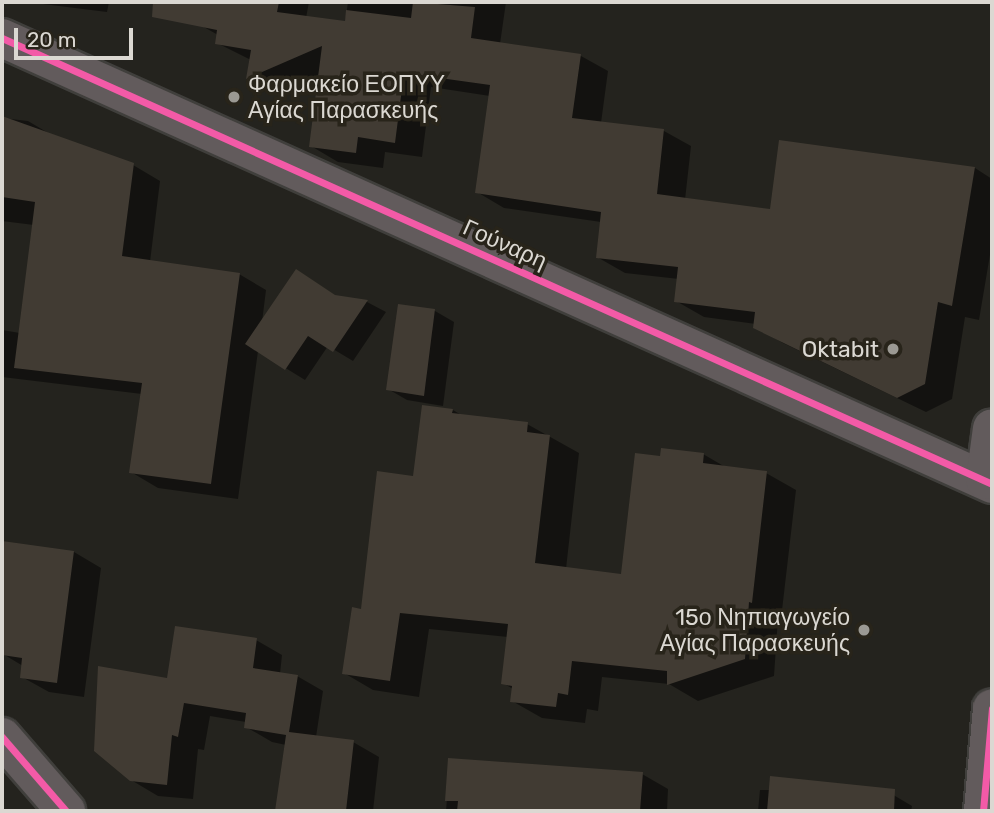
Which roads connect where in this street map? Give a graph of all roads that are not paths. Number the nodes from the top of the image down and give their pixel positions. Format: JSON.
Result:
{"nodes":[{"id":1,"x":2,"y":38,"type":"edge"},
{"id":2,"x":992,"y":428,"type":"edge"},
{"id":3,"x":989,"y":482,"type":"edge"},
{"id":4,"x":992,"y":708,"type":"edge"},
{"id":5,"x":2,"y":737,"type":"edge"},
{"id":6,"x":66,"y":811,"type":"edge"},
{"id":7,"x":983,"y":811,"type":"edge"}],
"edges":[{"from":1,"to":3,"type":"street","name":"Γούναρη"},
{"from":2,"to":3,"type":"street"},
{"from":4,"to":7,"type":"street"},
{"from":5,"to":6,"type":"street"}]}
